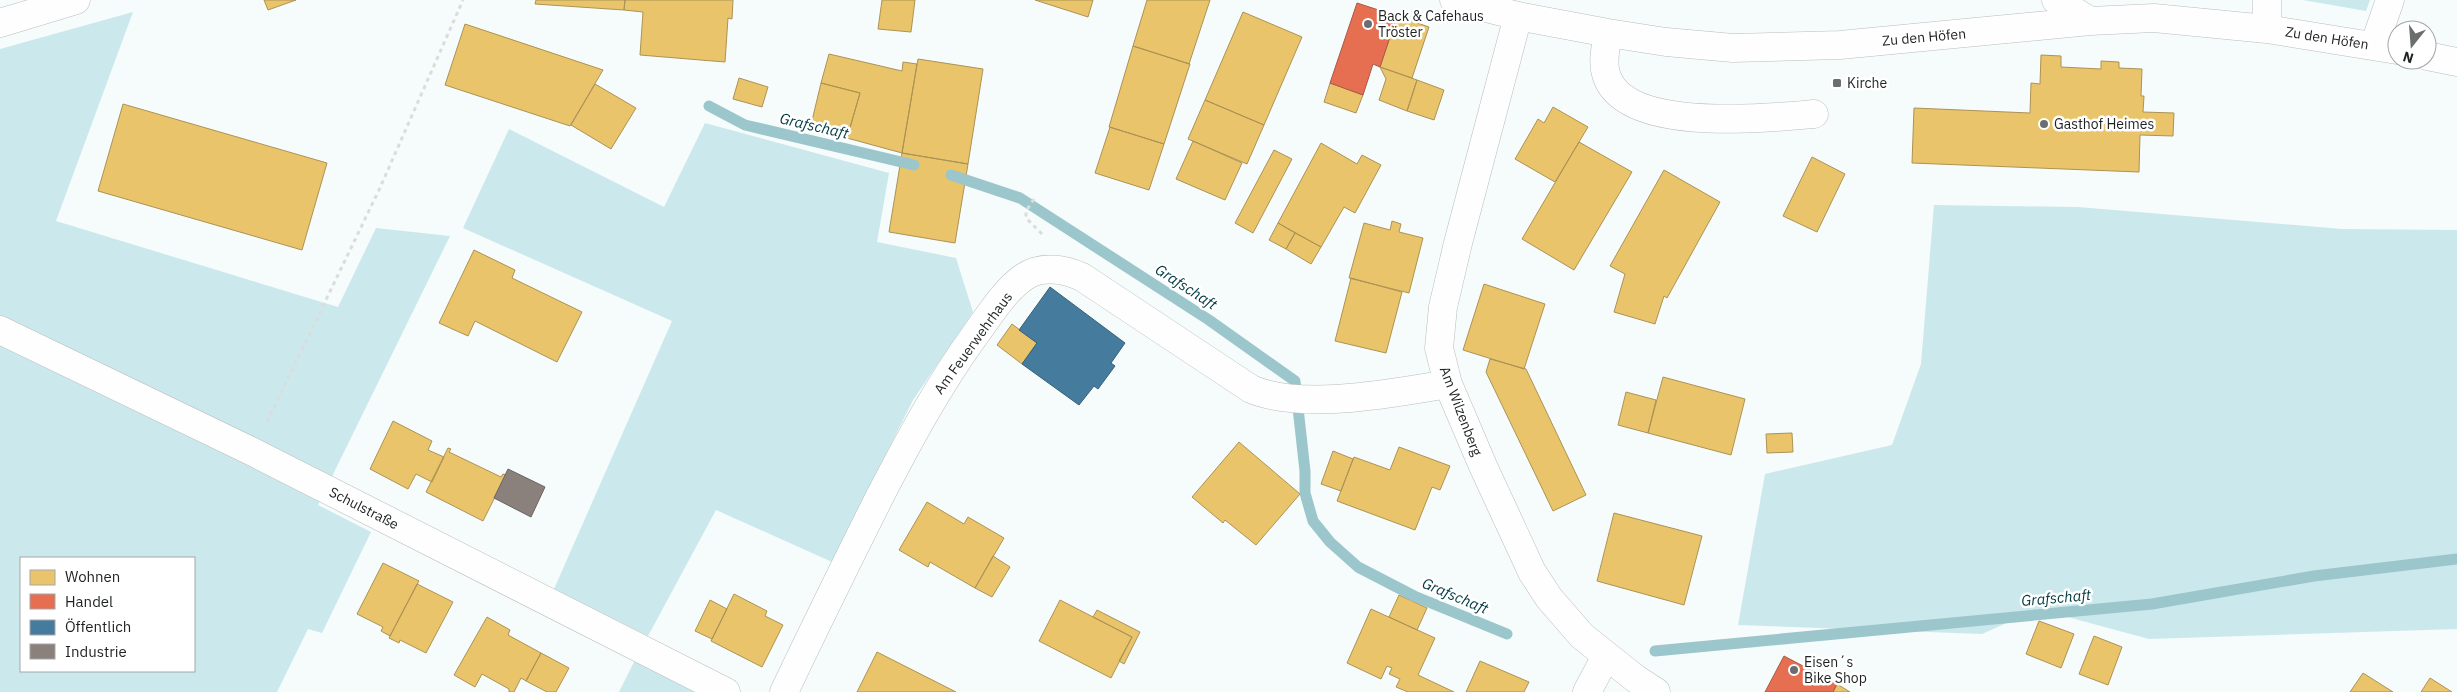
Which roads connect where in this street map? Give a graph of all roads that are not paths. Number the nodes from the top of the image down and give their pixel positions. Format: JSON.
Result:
{"nodes":[{"id":1,"x":76,"y":0,"type":"edge"},
{"id":2,"x":1454,"y":0,"type":"edge"},
{"id":3,"x":2056,"y":0,"type":"edge"},
{"id":4,"x":2267,"y":0,"type":"edge"},
{"id":5,"x":2390,"y":0,"type":"edge"},
{"id":6,"x":1489,"y":5,"type":"edge"},
{"id":7,"x":1518,"y":16,"type":"junction"},
{"id":8,"x":2090,"y":21,"type":"junction"},
{"id":9,"x":0,"y":22,"type":"edge"},
{"id":10,"x":2267,"y":28,"type":"junction"},
{"id":11,"x":1608,"y":33,"type":"junction"},
{"id":12,"x":2386,"y":48,"type":"edge"},
{"id":13,"x":2437,"y":58,"type":"edge"},
{"id":14,"x":2457,"y":62,"type":"edge"},
{"id":15,"x":1814,"y":114,"type":"dead end"},
{"id":16,"x":0,"y":330,"type":"edge"},
{"id":17,"x":1448,"y":384,"type":"junction"},
{"id":18,"x":1606,"y":656,"type":"junction"},
{"id":19,"x":726,"y":692,"type":"edge"},
{"id":20,"x":784,"y":692,"type":"edge"},
{"id":21,"x":1587,"y":692,"type":"edge"},
{"id":22,"x":1656,"y":692,"type":"edge"}],
"edges":[{"from":1,"to":9,"type":"street"},
{"from":2,"to":6,"type":"street","name":"Zu den Höfen"},
{"from":3,"to":8,"type":"street"},
{"from":4,"to":10,"type":"street"},
{"from":5,"to":12,"type":"street"},
{"from":6,"to":7,"type":"street","name":"Zu den Höfen"},
{"from":7,"to":11,"type":"street","name":"Zu den Höfen"},
{"from":7,"to":17,"type":"street","name":"Am Wilzenberg"},
{"from":8,"to":10,"type":"street","name":"Zu den Höfen"},
{"from":8,"to":11,"type":"street","name":"Zu den Höfen"},
{"from":10,"to":12,"type":"street","name":"Zu den Höfen"},
{"from":11,"to":15,"type":"street"},
{"from":13,"to":14,"type":"street"},
{"from":16,"to":19,"type":"street","name":"Schulstraße"},
{"from":17,"to":18,"type":"street","name":"Am Wilzenberg"},
{"from":17,"to":20,"type":"street","name":"Am Feuerwehrhaus"},
{"from":18,"to":21,"type":"street"},
{"from":18,"to":22,"type":"street","name":"Am Wilzenberg"}]}
